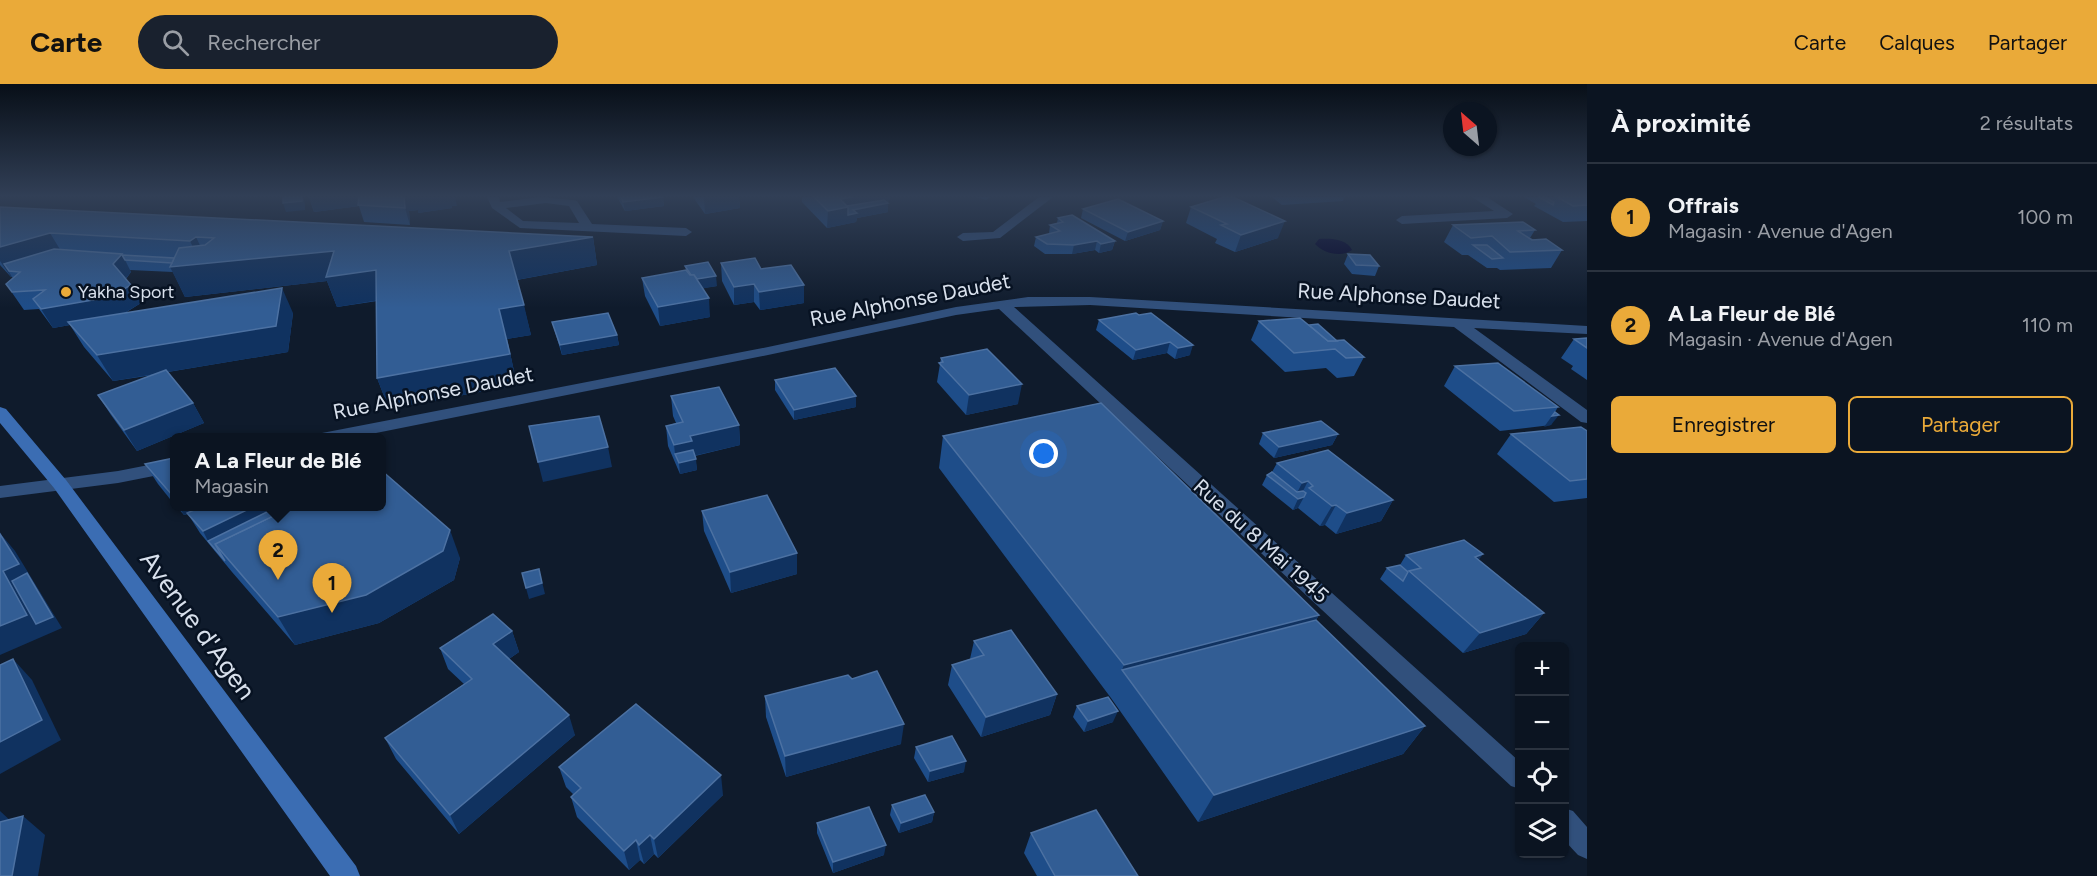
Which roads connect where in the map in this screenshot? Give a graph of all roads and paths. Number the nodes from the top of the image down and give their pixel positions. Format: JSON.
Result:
{"nodes":[{"id":1,"x":997,"y":234,"type":"edge"},
{"id":2,"x":963,"y":237,"type":"dead end"},
{"id":3,"x":1003,"y":305,"type":"junction"},
{"id":4,"x":1457,"y":322,"type":"junction"},
{"id":5,"x":1587,"y":330,"type":"edge"},
{"id":6,"x":0,"y":412,"type":"edge"},
{"id":7,"x":1587,"y":418,"type":"edge"},
{"id":8,"x":348,"y":433,"type":"edge"},
{"id":9,"x":170,"y":467,"type":"edge"},
{"id":10,"x":60,"y":484,"type":"junction"},
{"id":11,"x":0,"y":492,"type":"edge"},
{"id":12,"x":1515,"y":773,"type":"edge"},
{"id":13,"x":1569,"y":826,"type":"edge"},
{"id":14,"x":1587,"y":846,"type":"edge"},
{"id":15,"x":346,"y":876,"type":"edge"}],
"edges":[{"from":1,"to":2,"type":"street"},
{"from":3,"to":4,"type":"street","name":"Rue Alphonse Daudet"},
{"from":3,"to":8,"type":"street","name":"Rue Alphonse Daudet"},
{"from":3,"to":12,"type":"street","name":"Rue du 8 Mai 1945"},
{"from":4,"to":5,"type":"street","name":"Rue Alphonse Daudet"},
{"from":4,"to":7,"type":"street"},
{"from":6,"to":10,"type":"main road","name":"Avenue d'Agen"},
{"from":9,"to":10,"type":"street"},
{"from":10,"to":11,"type":"street"},
{"from":10,"to":15,"type":"main road","name":"Avenue d'Agen"},
{"from":13,"to":14,"type":"street"}]}
